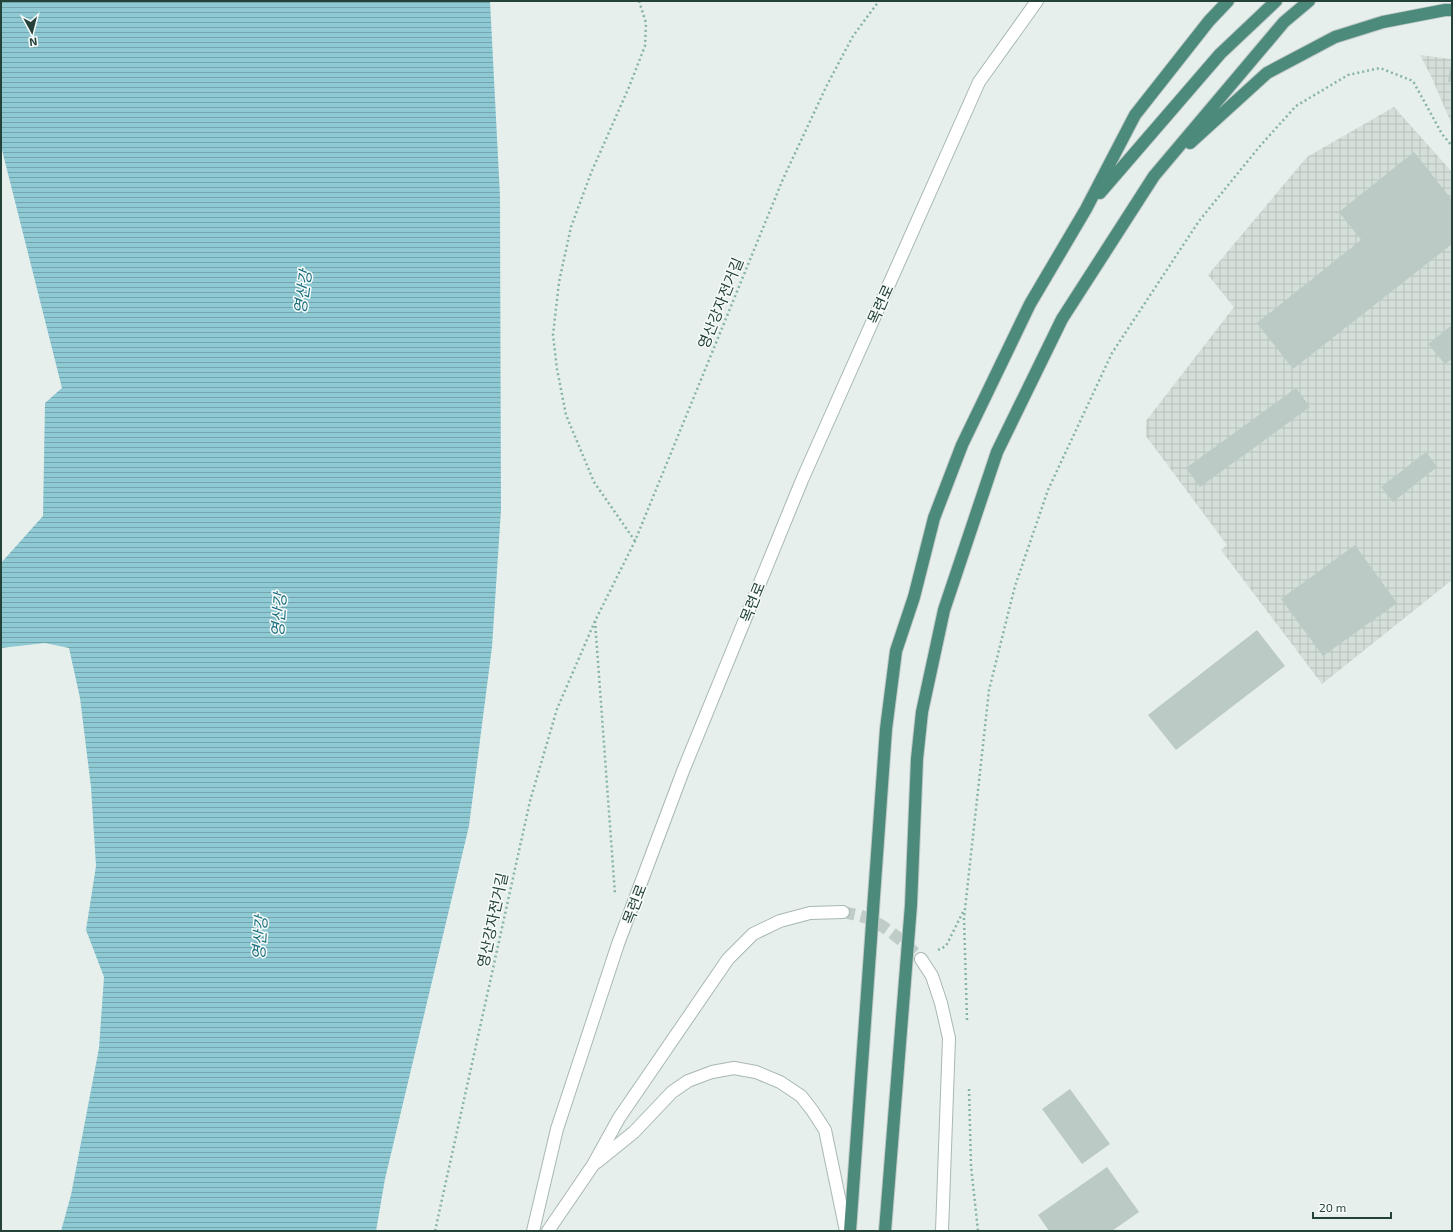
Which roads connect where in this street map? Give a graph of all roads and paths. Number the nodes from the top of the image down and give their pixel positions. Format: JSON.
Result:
{"nodes":[{"id":1,"x":640,"y":1,"type":"edge"},
{"id":2,"x":879,"y":1,"type":"edge"},
{"id":3,"x":1037,"y":1,"type":"edge"},
{"id":4,"x":1228,"y":1,"type":"edge"},
{"id":5,"x":1276,"y":1,"type":"edge"},
{"id":6,"x":1309,"y":1,"type":"edge"},
{"id":7,"x":1452,"y":10,"type":"edge"},
{"id":8,"x":1452,"y":146,"type":"edge"},
{"id":9,"x":1154,"y":176,"type":"junction"},
{"id":10,"x":1086,"y":209,"type":"junction"},
{"id":11,"x":635,"y":541,"type":"junction"},
{"id":12,"x":595,"y":621,"type":"junction"},
{"id":13,"x":615,"y":897,"type":"dead end"},
{"id":14,"x":965,"y":908,"type":"junction"},
{"id":15,"x":843,"y":912,"type":"tunnel mouth"},
{"id":16,"x":921,"y":959,"type":"joint"},
{"id":17,"x":967,"y":1021,"type":"dead end"},
{"id":18,"x":968,"y":1084,"type":"dead end"},
{"id":19,"x":593,"y":1165,"type":"junction"},
{"id":20,"x":435,"y":1231,"type":"edge"},
{"id":21,"x":533,"y":1231,"type":"edge"},
{"id":22,"x":548,"y":1231,"type":"edge"},
{"id":23,"x":846,"y":1231,"type":"edge"},
{"id":24,"x":850,"y":1231,"type":"edge"},
{"id":25,"x":885,"y":1231,"type":"edge"},
{"id":26,"x":942,"y":1231,"type":"edge"},
{"id":27,"x":978,"y":1231,"type":"edge"}],
"edges":[{"from":1,"to":11,"type":"path"},
{"from":2,"to":11,"type":"path","name":"영산강자전거길"},
{"from":3,"to":21,"type":"street","name":"목련로"},
{"from":4,"to":10,"type":"highway"},
{"from":5,"to":10,"type":"highway"},
{"from":6,"to":9,"type":"highway"},
{"from":7,"to":9,"type":"highway"},
{"from":8,"to":14,"type":"path"},
{"from":9,"to":25,"type":"highway"},
{"from":10,"to":24,"type":"highway"},
{"from":11,"to":12,"type":"path","name":"영산강자전거길"},
{"from":12,"to":13,"type":"path"},
{"from":12,"to":20,"type":"path","name":"영산강자전거길"},
{"from":14,"to":16,"type":"path"},
{"from":14,"to":17,"type":"path"},
{"from":15,"to":19,"type":"street"},
{"from":16,"to":26,"type":"street"},
{"from":18,"to":27,"type":"path"},
{"from":19,"to":22,"type":"street"},
{"from":19,"to":23,"type":"street"}]}
